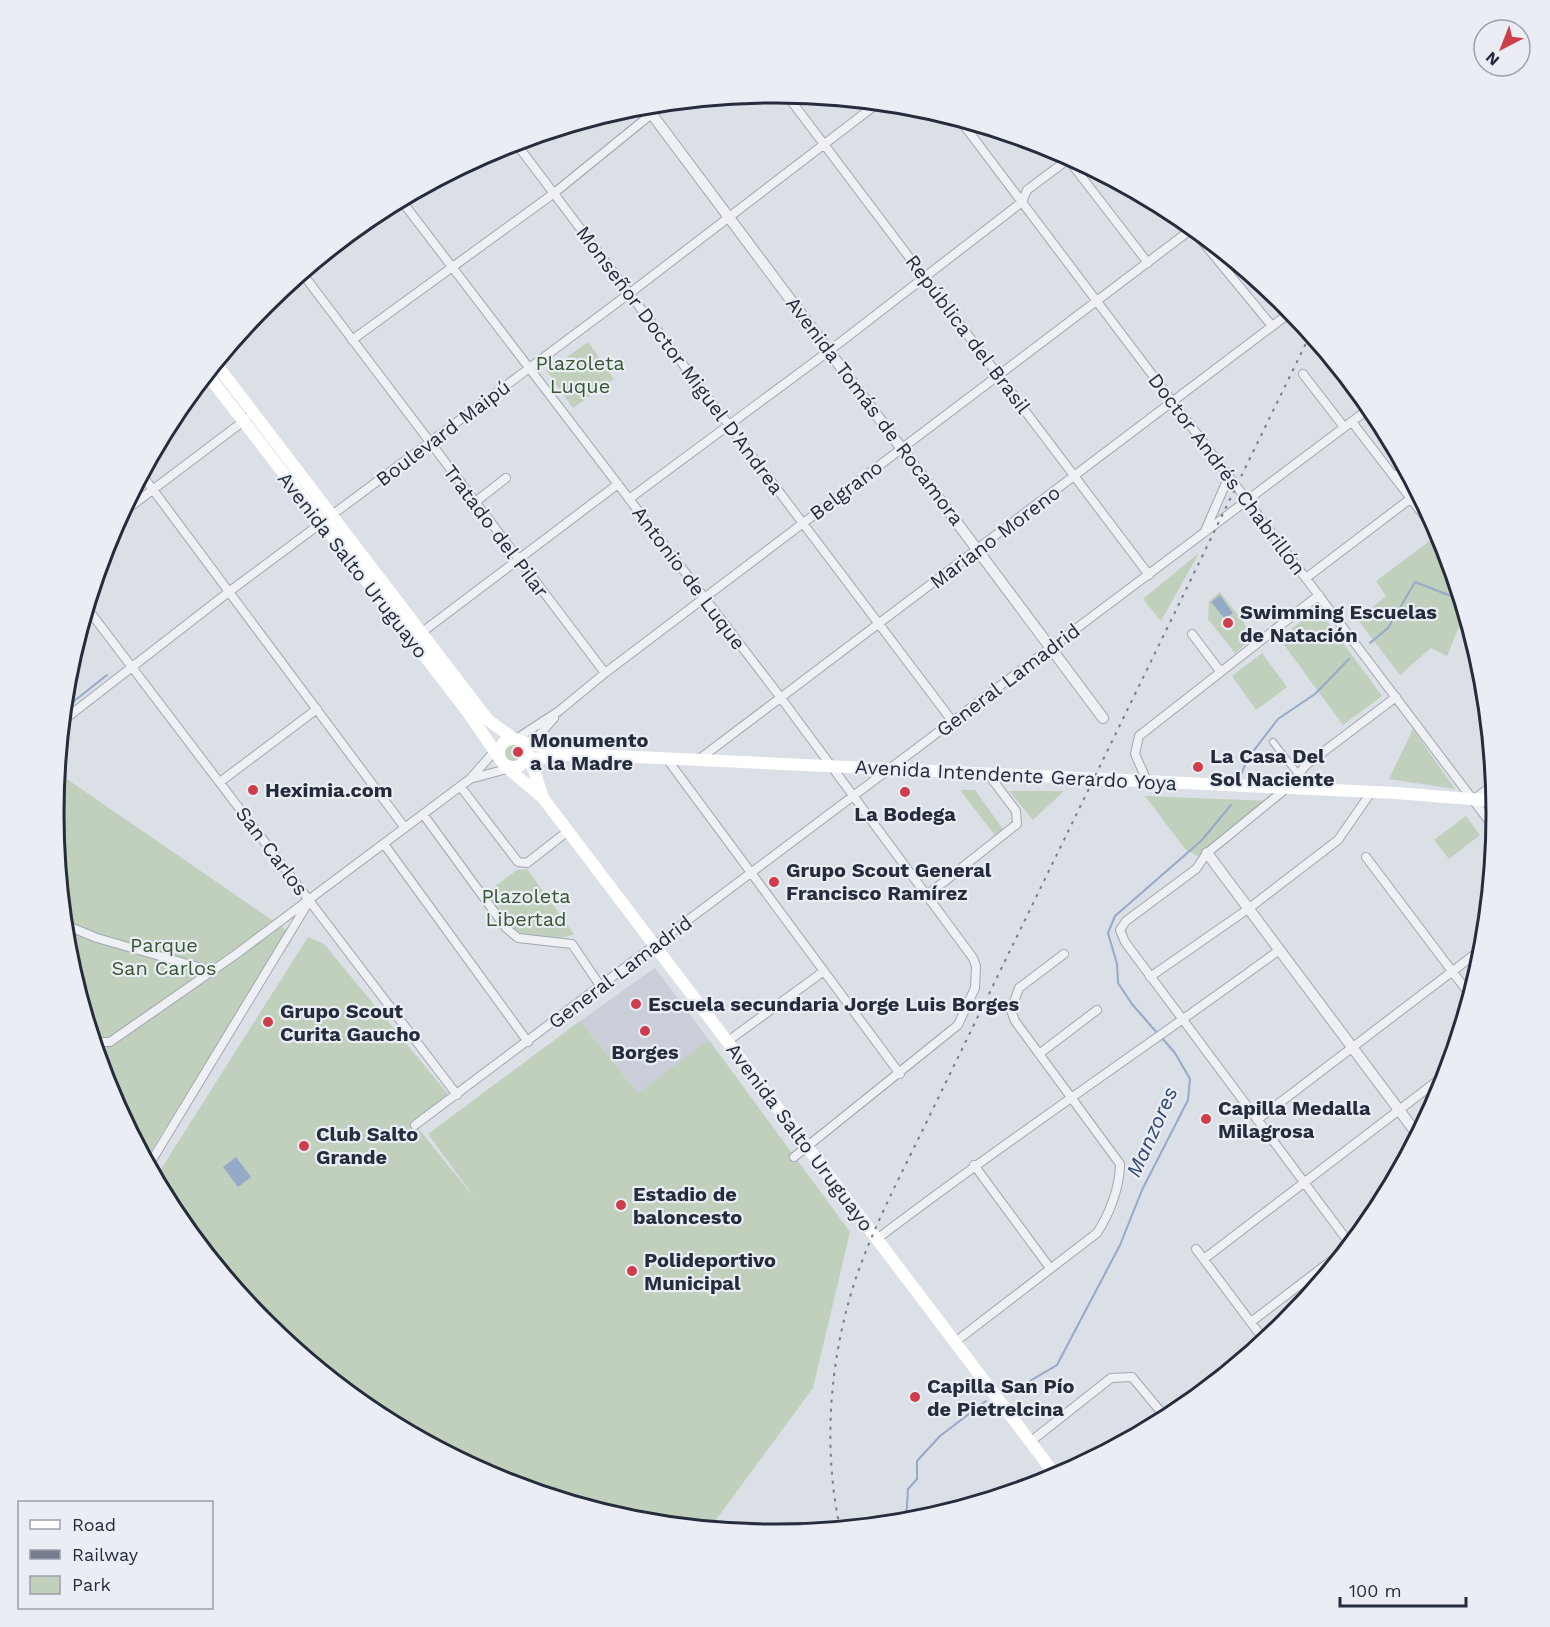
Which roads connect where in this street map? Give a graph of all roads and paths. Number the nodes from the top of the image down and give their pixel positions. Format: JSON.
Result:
{"nodes":[{"id":1,"x":794,"y":104,"type":"edge"},
{"id":2,"x":870,"y":109,"type":"edge"},
{"id":3,"x":651,"y":114,"type":"edge"},
{"id":4,"x":641,"y":116,"type":"edge"},
{"id":5,"x":967,"y":130,"type":"edge"},
{"id":6,"x":825,"y":144,"type":"junction"},
{"id":7,"x":521,"y":150,"type":"edge"},
{"id":8,"x":1060,"y":163,"type":"edge"},
{"id":9,"x":1078,"y":171,"type":"edge"},
{"id":10,"x":553,"y":194,"type":"junction"},
{"id":11,"x":1022,"y":202,"type":"junction"},
{"id":12,"x":406,"y":207,"type":"edge"},
{"id":13,"x":729,"y":217,"type":"junction"},
{"id":14,"x":1184,"y":233,"type":"edge"},
{"id":15,"x":1214,"y":255,"type":"edge"},
{"id":16,"x":1148,"y":263,"type":"junction"},
{"id":17,"x":453,"y":267,"type":"junction"},
{"id":18,"x":926,"y":277,"type":"junction"},
{"id":19,"x":307,"y":279,"type":"edge"},
{"id":20,"x":630,"y":293,"type":"junction"},
{"id":21,"x":1097,"y":301,"type":"junction"},
{"id":22,"x":1283,"y":318,"type":"edge"},
{"id":23,"x":1272,"y":326,"type":"junction"},
{"id":24,"x":352,"y":340,"type":"junction"},
{"id":25,"x":829,"y":351,"type":"junction"},
{"id":26,"x":530,"y":368,"type":"junction"},
{"id":27,"x":220,"y":370,"type":"edge"},
{"id":28,"x":1303,"y":374,"type":"dead end"},
{"id":29,"x":1000,"y":375,"type":"junction"},
{"id":30,"x":212,"y":380,"type":"edge"},
{"id":31,"x":1172,"y":401,"type":"junction"},
{"id":32,"x":1362,"y":414,"type":"edge"},
{"id":33,"x":248,"y":418,"type":"junction"},
{"id":34,"x":1348,"y":424,"type":"junction"},
{"id":35,"x":729,"y":426,"type":"junction"},
{"id":36,"x":429,"y":443,"type":"junction"},
{"id":37,"x":903,"y":448,"type":"junction"},
{"id":38,"x":1398,"y":474,"type":"edge"},
{"id":39,"x":1075,"y":476,"type":"junction"},
{"id":40,"x":1229,"y":476,"type":"junction"},
{"id":41,"x":1394,"y":477,"type":"junction"},
{"id":42,"x":507,"y":478,"type":"dead end"},
{"id":43,"x":147,"y":482,"type":"edge"},
{"id":44,"x":618,"y":484,"type":"junction"},
{"id":45,"x":153,"y":490,"type":"junction"},
{"id":46,"x":629,"y":499,"type":"junction"},
{"id":47,"x":1410,"y":499,"type":"junction"},
{"id":48,"x":1247,"y":500,"type":"junction"},
{"id":49,"x":137,"y":502,"type":"edge"},
{"id":50,"x":474,"y":503,"type":"junction"},
{"id":51,"x":1414,"y":503,"type":"edge"},
{"id":52,"x":326,"y":519,"type":"junction"},
{"id":53,"x":803,"y":523,"type":"junction"},
{"id":54,"x":1205,"y":532,"type":"junction"},
{"id":55,"x":979,"y":550,"type":"junction"},
{"id":56,"x":518,"y":560,"type":"junction"},
{"id":57,"x":1149,"y":574,"type":"junction"},
{"id":58,"x":1306,"y":578,"type":"junction"},
{"id":59,"x":230,"y":591,"type":"junction"},
{"id":60,"x":1319,"y":595,"type":"junction"},
{"id":61,"x":704,"y":598,"type":"junction"},
{"id":62,"x":93,"y":616,"type":"edge"},
{"id":63,"x":880,"y":624,"type":"junction"},
{"id":64,"x":1192,"y":634,"type":"dead end"},
{"id":65,"x":416,"y":636,"type":"junction"},
{"id":66,"x":1052,"y":648,"type":"junction"},
{"id":67,"x":133,"y":667,"type":"junction"},
{"id":68,"x":1220,"y":671,"type":"junction"},
{"id":69,"x":605,"y":673,"type":"junction"},
{"id":70,"x":1396,"y":697,"type":"junction"},
{"id":71,"x":781,"y":698,"type":"junction"},
{"id":72,"x":317,"y":709,"type":"junction"},
{"id":73,"x":559,"y":711,"type":"junction"},
{"id":74,"x":72,"y":714,"type":"edge"},
{"id":75,"x":1103,"y":718,"type":"dead end"},
{"id":76,"x":953,"y":722,"type":"junction"},
{"id":77,"x":1273,"y":742,"type":"dead end"},
{"id":78,"x":524,"y":748,"type":"junction"},
{"id":79,"x":503,"y":759,"type":"junction"},
{"id":80,"x":666,"y":759,"type":"junction"},
{"id":81,"x":698,"y":760,"type":"junction"},
{"id":82,"x":831,"y":766,"type":"junction"},
{"id":83,"x":890,"y":770,"type":"junction"},
{"id":84,"x":988,"y":774,"type":"junction"},
{"id":85,"x":1298,"y":774,"type":"junction"},
{"id":86,"x":470,"y":779,"type":"junction"},
{"id":87,"x":1148,"y":781,"type":"junction"},
{"id":88,"x":219,"y":782,"type":"junction"},
{"id":89,"x":460,"y":786,"type":"junction"},
{"id":90,"x":1288,"y":788,"type":"junction"},
{"id":91,"x":1485,"y":790,"type":"edge"},
{"id":92,"x":1372,"y":791,"type":"junction"},
{"id":93,"x":854,"y":796,"type":"junction"},
{"id":94,"x":543,"y":798,"type":"junction"},
{"id":95,"x":1473,"y":800,"type":"junction"},
{"id":96,"x":1485,"y":801,"type":"edge"},
{"id":97,"x":423,"y":814,"type":"junction"},
{"id":98,"x":1486,"y":817,"type":"edge"},
{"id":99,"x":405,"y":828,"type":"junction"},
{"id":100,"x":568,"y":831,"type":"junction"},
{"id":101,"x":384,"y":844,"type":"junction"},
{"id":102,"x":1207,"y":853,"type":"junction"},
{"id":103,"x":1366,"y":857,"type":"dead end"},
{"id":104,"x":753,"y":873,"type":"junction"},
{"id":105,"x":926,"y":896,"type":"junction"},
{"id":106,"x":310,"y":900,"type":"junction"},
{"id":107,"x":1248,"y":909,"type":"junction"},
{"id":108,"x":75,"y":930,"type":"edge"},
{"id":109,"x":656,"y":945,"type":"junction"},
{"id":110,"x":1278,"y":951,"type":"junction"},
{"id":111,"x":1064,"y":954,"type":"dead end"},
{"id":112,"x":1471,"y":957,"type":"edge"},
{"id":113,"x":212,"y":971,"type":"junction"},
{"id":114,"x":824,"y":971,"type":"junction"},
{"id":115,"x":1452,"y":971,"type":"junction"},
{"id":116,"x":1150,"y":977,"type":"junction"},
{"id":117,"x":1464,"y":986,"type":"edge"},
{"id":118,"x":601,"y":987,"type":"junction"},
{"id":119,"x":1097,"y":1010,"type":"dead end"},
{"id":120,"x":1182,"y":1021,"type":"junction"},
{"id":121,"x":102,"y":1041,"type":"edge"},
{"id":122,"x":728,"y":1041,"type":"junction"},
{"id":123,"x":528,"y":1042,"type":"junction"},
{"id":124,"x":1352,"y":1047,"type":"junction"},
{"id":125,"x":1039,"y":1054,"type":"junction"},
{"id":126,"x":900,"y":1074,"type":"junction"},
{"id":127,"x":1431,"y":1086,"type":"edge"},
{"id":128,"x":457,"y":1095,"type":"junction"},
{"id":129,"x":1071,"y":1099,"type":"junction"},
{"id":130,"x":1399,"y":1110,"type":"junction"},
{"id":131,"x":1257,"y":1120,"type":"junction"},
{"id":132,"x":416,"y":1125,"type":"dead end"},
{"id":133,"x":1412,"y":1128,"type":"edge"},
{"id":134,"x":807,"y":1147,"type":"junction"},
{"id":135,"x":154,"y":1157,"type":"edge"},
{"id":136,"x":794,"y":1157,"type":"dead end"},
{"id":137,"x":974,"y":1165,"type":"junction"},
{"id":138,"x":1303,"y":1182,"type":"junction"},
{"id":139,"x":1345,"y":1237,"type":"edge"},
{"id":140,"x":877,"y":1239,"type":"junction"},
{"id":141,"x":1196,"y":1249,"type":"dead end"},
{"id":142,"x":1204,"y":1259,"type":"junction"},
{"id":143,"x":1050,"y":1268,"type":"junction"},
{"id":144,"x":1319,"y":1270,"type":"edge"},
{"id":145,"x":1251,"y":1322,"type":"junction"},
{"id":146,"x":1259,"y":1333,"type":"edge"},
{"id":147,"x":956,"y":1342,"type":"junction"},
{"id":148,"x":1160,"y":1410,"type":"edge"},
{"id":149,"x":1030,"y":1442,"type":"junction"},
{"id":150,"x":1051,"y":1468,"type":"edge"}],
"edges":[{"from":1,"to":6,"type":"street","name":"República del Brasil"},
{"from":2,"to":6,"type":"street","name":"Boulevard Maipú"},
{"from":3,"to":13,"type":"street","name":"Avenida Tomás de Rocamora"},
{"from":4,"to":10,"type":"street"},
{"from":5,"to":11,"type":"street","name":"Doctor Andrés Chabrillón"},
{"from":6,"to":13,"type":"street","name":"Boulevard Maipú"},
{"from":6,"to":18,"type":"street","name":"República del Brasil"},
{"from":7,"to":10,"type":"street","name":"Monseñor Doctor Miguel D'Andrea"},
{"from":8,"to":11,"type":"street"},
{"from":9,"to":16,"type":"street"},
{"from":10,"to":17,"type":"street"},
{"from":10,"to":20,"type":"street","name":"Monseñor Doctor Miguel D'Andrea"},
{"from":11,"to":18,"type":"street"},
{"from":11,"to":21,"type":"street","name":"Doctor Andrés Chabrillón"},
{"from":12,"to":17,"type":"street","name":"Antonio de Luque"},
{"from":13,"to":20,"type":"street","name":"Boulevard Maipú"},
{"from":13,"to":25,"type":"street","name":"Avenida Tomás de Rocamora"},
{"from":14,"to":16,"type":"street","name":"Belgrano"},
{"from":15,"to":23,"type":"street"},
{"from":16,"to":21,"type":"street","name":"Belgrano"},
{"from":17,"to":24,"type":"street"},
{"from":17,"to":26,"type":"street","name":"Antonio de Luque"},
{"from":18,"to":25,"type":"street"},
{"from":18,"to":29,"type":"street","name":"República del Brasil"},
{"from":19,"to":24,"type":"street","name":"Tratado del Pilar"},
{"from":20,"to":26,"type":"street","name":"Boulevard Maipú"},
{"from":20,"to":35,"type":"street","name":"Monseñor Doctor Miguel D'Andrea"},
{"from":21,"to":29,"type":"street","name":"Belgrano"},
{"from":21,"to":31,"type":"street","name":"Doctor Andrés Chabrillón"},
{"from":22,"to":23,"type":"street","name":"Mariano Moreno"},
{"from":23,"to":31,"type":"street","name":"Mariano Moreno"},
{"from":24,"to":36,"type":"street","name":"Tratado del Pilar"},
{"from":25,"to":35,"type":"street"},
{"from":25,"to":37,"type":"street","name":"Avenida Tomás de Rocamora"},
{"from":26,"to":36,"type":"street","name":"Boulevard Maipú"},
{"from":26,"to":44,"type":"street","name":"Antonio de Luque"},
{"from":27,"to":33,"type":"main road","name":"Avenida Salto Uruguayo"},
{"from":28,"to":34,"type":"street"},
{"from":29,"to":37,"type":"street","name":"Belgrano"},
{"from":29,"to":39,"type":"street","name":"República del Brasil"},
{"from":30,"to":33,"type":"main road","name":"Avenida Salto Uruguayo"},
{"from":31,"to":39,"type":"street","name":"Mariano Moreno"},
{"from":31,"to":40,"type":"street","name":"Doctor Andrés Chabrillón"},
{"from":32,"to":34,"type":"street","name":"General Lamadrid"},
{"from":33,"to":45,"type":"street"},
{"from":33,"to":52,"type":"main road","name":"Avenida Salto Uruguayo"},
{"from":34,"to":41,"type":"street"},
{"from":34,"to":48,"type":"street","name":"General Lamadrid"},
{"from":35,"to":46,"type":"street"},
{"from":35,"to":53,"type":"street","name":"Monseñor Doctor Miguel D'Andrea"},
{"from":36,"to":50,"type":"street","name":"Tratado del Pilar"},
{"from":36,"to":52,"type":"street","name":"Boulevard Maipú"},
{"from":37,"to":53,"type":"street","name":"Belgrano"},
{"from":37,"to":55,"type":"street","name":"Avenida Tomás de Rocamora"},
{"from":38,"to":41,"type":"street"},
{"from":39,"to":55,"type":"street","name":"Mariano Moreno"},
{"from":39,"to":57,"type":"street","name":"República del Brasil"},
{"from":40,"to":48,"type":"street","name":"Doctor Andrés Chabrillón"},
{"from":40,"to":54,"type":"street"},
{"from":41,"to":47,"type":"street"},
{"from":42,"to":50,"type":"street"},
{"from":43,"to":45,"type":"street"},
{"from":44,"to":46,"type":"street","name":"Antonio de Luque"},
{"from":44,"to":56,"type":"street"},
{"from":45,"to":49,"type":"street"},
{"from":45,"to":59,"type":"street"},
{"from":46,"to":61,"type":"street","name":"Antonio de Luque"},
{"from":47,"to":51,"type":"street"},
{"from":47,"to":58,"type":"street"},
{"from":48,"to":54,"type":"street","name":"General Lamadrid"},
{"from":48,"to":58,"type":"street","name":"Doctor Andrés Chabrillón"},
{"from":50,"to":56,"type":"street","name":"Tratado del Pilar"},
{"from":52,"to":59,"type":"street","name":"Boulevard Maipú"},
{"from":52,"to":65,"type":"main road","name":"Avenida Salto Uruguayo"},
{"from":53,"to":61,"type":"street","name":"Belgrano"},
{"from":53,"to":63,"type":"street","name":"Monseñor Doctor Miguel D'Andrea"},
{"from":54,"to":57,"type":"street","name":"General Lamadrid"},
{"from":55,"to":63,"type":"street","name":"Mariano Moreno"},
{"from":55,"to":66,"type":"street","name":"Avenida Tomás de Rocamora"},
{"from":56,"to":65,"type":"street"},
{"from":56,"to":69,"type":"street","name":"Tratado del Pilar"},
{"from":57,"to":66,"type":"street","name":"General Lamadrid"},
{"from":58,"to":60,"type":"street","name":"Doctor Andrés Chabrillón"},
{"from":59,"to":67,"type":"street","name":"Boulevard Maipú"},
{"from":59,"to":72,"type":"street"},
{"from":60,"to":68,"type":"street"},
{"from":60,"to":70,"type":"street","name":"Doctor Andrés Chabrillón"},
{"from":61,"to":69,"type":"street","name":"Belgrano"},
{"from":61,"to":71,"type":"street","name":"Antonio de Luque"},
{"from":62,"to":67,"type":"street","name":"San Carlos"},
{"from":63,"to":71,"type":"street","name":"Mariano Moreno"},
{"from":63,"to":76,"type":"street","name":"Monseñor Doctor Miguel D'Andrea"},
{"from":64,"to":68,"type":"street"},
{"from":65,"to":78,"type":"main road","name":"Avenida Salto Uruguayo"},
{"from":65,"to":79,"type":"main road","name":"Avenida Salto Uruguayo"},
{"from":66,"to":75,"type":"street","name":"Avenida Tomás de Rocamora"},
{"from":66,"to":76,"type":"street","name":"General Lamadrid"},
{"from":67,"to":74,"type":"street","name":"Boulevard Maipú"},
{"from":67,"to":88,"type":"street","name":"San Carlos"},
{"from":68,"to":87,"type":"street"},
{"from":69,"to":73,"type":"street","name":"Belgrano"},
{"from":70,"to":85,"type":"street"},
{"from":70,"to":95,"type":"street","name":"Doctor Andrés Chabrillón"},
{"from":71,"to":81,"type":"street","name":"Mariano Moreno"},
{"from":71,"to":82,"type":"street","name":"Antonio de Luque"},
{"from":72,"to":88,"type":"street"},
{"from":72,"to":99,"type":"street"},
{"from":73,"to":78,"type":"street","name":"Belgrano"},
{"from":73,"to":78,"type":"street","name":"Belgrano"},
{"from":76,"to":83,"type":"street","name":"General Lamadrid"},
{"from":77,"to":85,"type":"street"},
{"from":78,"to":79,"type":"main road"},
{"from":78,"to":79,"type":"main road"},
{"from":78,"to":80,"type":"main road","name":"Avenida Intendente Gerardo Yoya"},
{"from":78,"to":94,"type":"main road","name":"Avenida Salto Uruguayo"},
{"from":79,"to":86,"type":"street"},
{"from":79,"to":86,"type":"street"},
{"from":79,"to":94,"type":"main road","name":"Avenida Salto Uruguayo"},
{"from":80,"to":81,"type":"main road","name":"Avenida Intendente Gerardo Yoya"},
{"from":80,"to":104,"type":"street"},
{"from":81,"to":82,"type":"main road","name":"Avenida Intendente Gerardo Yoya"},
{"from":82,"to":83,"type":"main road","name":"Avenida Intendente Gerardo Yoya"},
{"from":82,"to":93,"type":"street","name":"Antonio de Luque"},
{"from":83,"to":84,"type":"main road","name":"Avenida Intendente Gerardo Yoya"},
{"from":83,"to":93,"type":"street","name":"General Lamadrid"},
{"from":84,"to":87,"type":"main road","name":"Avenida Intendente Gerardo Yoya"},
{"from":84,"to":105,"type":"street"},
{"from":85,"to":90,"type":"street"},
{"from":86,"to":89,"type":"street"},
{"from":87,"to":90,"type":"main road","name":"Avenida Intendente Gerardo Yoya"},
{"from":88,"to":106,"type":"street","name":"San Carlos"},
{"from":89,"to":97,"type":"street"},
{"from":89,"to":100,"type":"street"},
{"from":90,"to":92,"type":"main road","name":"Avenida Intendente Gerardo Yoya"},
{"from":90,"to":102,"type":"street"},
{"from":91,"to":95,"type":"street"},
{"from":92,"to":95,"type":"main road","name":"Avenida Intendente Gerardo Yoya"},
{"from":92,"to":107,"type":"street"},
{"from":93,"to":104,"type":"street","name":"General Lamadrid"},
{"from":93,"to":105,"type":"street","name":"Antonio de Luque"},
{"from":94,"to":100,"type":"main road","name":"Avenida Salto Uruguayo"},
{"from":95,"to":96,"type":"main road","name":"Avenida Intendente Gerardo Yoya"},
{"from":95,"to":98,"type":"street","name":"Doctor Andrés Chabrillón"},
{"from":97,"to":99,"type":"street"},
{"from":97,"to":118,"type":"street"},
{"from":99,"to":101,"type":"street"},
{"from":100,"to":109,"type":"main road","name":"Avenida Salto Uruguayo"},
{"from":101,"to":106,"type":"street"},
{"from":101,"to":123,"type":"street"},
{"from":102,"to":107,"type":"street"},
{"from":102,"to":116,"type":"street"},
{"from":103,"to":115,"type":"street"},
{"from":104,"to":109,"type":"street","name":"General Lamadrid"},
{"from":104,"to":114,"type":"street"},
{"from":105,"to":126,"type":"street","name":"Antonio de Luque"},
{"from":106,"to":113,"type":"street"},
{"from":106,"to":128,"type":"street","name":"San Carlos"},
{"from":106,"to":135,"type":"street"},
{"from":107,"to":110,"type":"street"},
{"from":107,"to":116,"type":"street"},
{"from":108,"to":113,"type":"street"},
{"from":109,"to":118,"type":"street","name":"General Lamadrid"},
{"from":109,"to":122,"type":"main road","name":"Avenida Salto Uruguayo"},
{"from":110,"to":120,"type":"street"},
{"from":110,"to":124,"type":"street"},
{"from":111,"to":125,"type":"street"},
{"from":112,"to":115,"type":"street"},
{"from":113,"to":121,"type":"street"},
{"from":114,"to":122,"type":"street"},
{"from":114,"to":126,"type":"street"},
{"from":115,"to":117,"type":"street"},
{"from":115,"to":124,"type":"street"},
{"from":116,"to":120,"type":"street"},
{"from":118,"to":123,"type":"street","name":"General Lamadrid"},
{"from":119,"to":125,"type":"street"},
{"from":120,"to":129,"type":"street"},
{"from":120,"to":131,"type":"street"},
{"from":122,"to":134,"type":"main road","name":"Avenida Salto Uruguayo"},
{"from":123,"to":128,"type":"street","name":"General Lamadrid"},
{"from":124,"to":130,"type":"street"},
{"from":124,"to":131,"type":"street"},
{"from":125,"to":129,"type":"street"},
{"from":126,"to":134,"type":"street"},
{"from":127,"to":130,"type":"street"},
{"from":128,"to":132,"type":"street","name":"General Lamadrid"},
{"from":129,"to":137,"type":"street"},
{"from":129,"to":143,"type":"street"},
{"from":130,"to":133,"type":"street"},
{"from":130,"to":138,"type":"street"},
{"from":131,"to":138,"type":"street"},
{"from":134,"to":136,"type":"street"},
{"from":134,"to":140,"type":"main road","name":"Avenida Salto Uruguayo"},
{"from":137,"to":140,"type":"street"},
{"from":137,"to":143,"type":"street"},
{"from":138,"to":139,"type":"street"},
{"from":138,"to":142,"type":"street"},
{"from":140,"to":147,"type":"main road","name":"Avenida Salto Uruguayo"},
{"from":141,"to":142,"type":"street"},
{"from":142,"to":145,"type":"street"},
{"from":143,"to":147,"type":"street"},
{"from":144,"to":145,"type":"street"},
{"from":145,"to":146,"type":"street"},
{"from":147,"to":149,"type":"main road","name":"Avenida Salto Uruguayo"},
{"from":148,"to":149,"type":"street"},
{"from":149,"to":150,"type":"main road","name":"Avenida Salto Uruguayo"}]}
